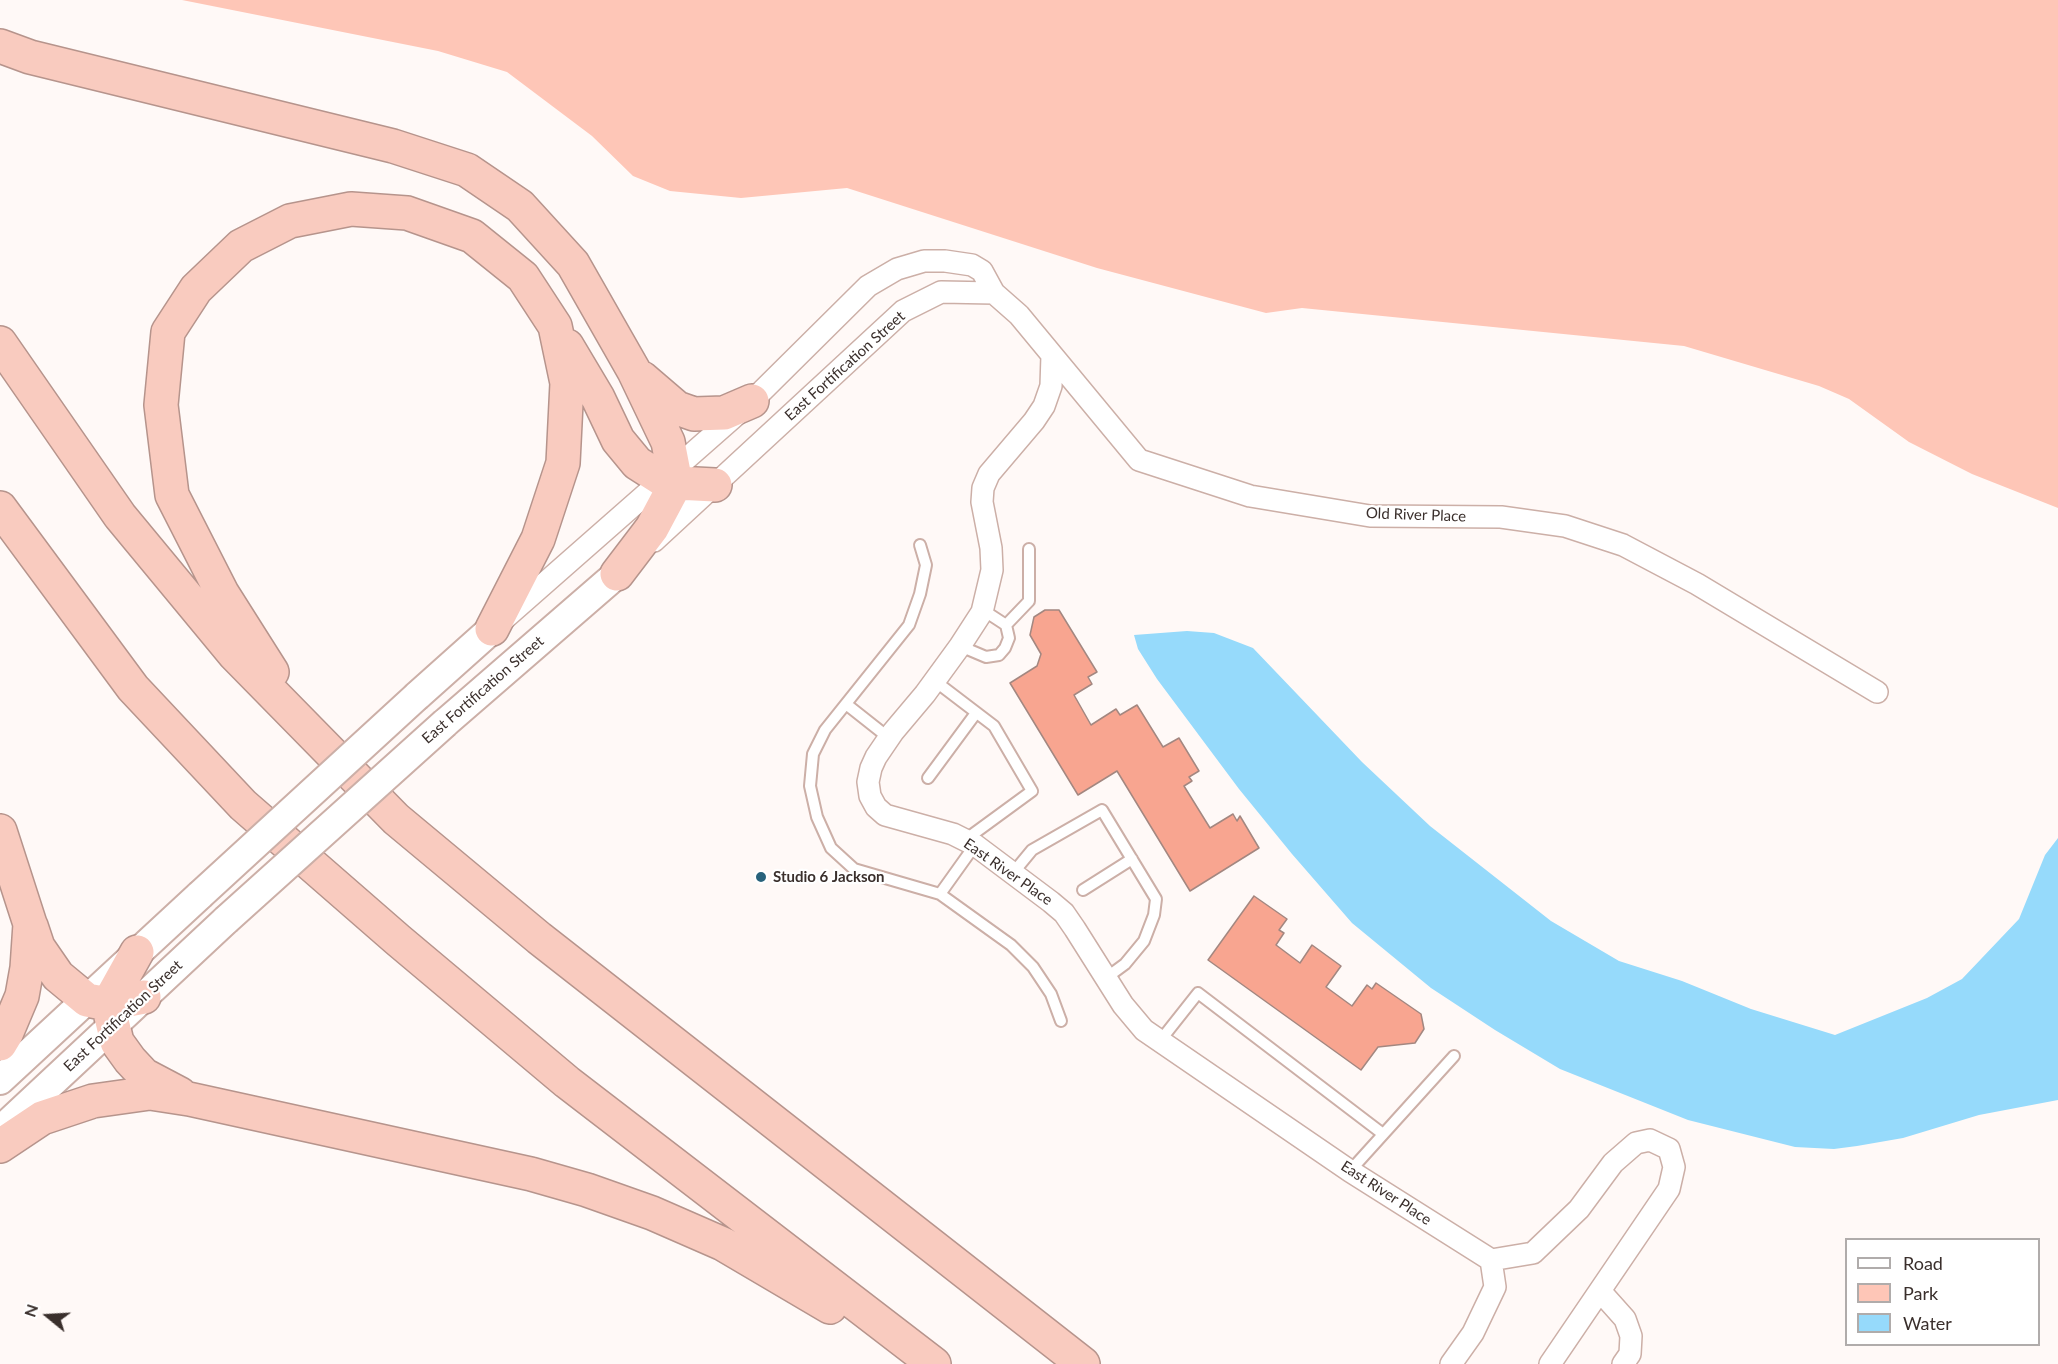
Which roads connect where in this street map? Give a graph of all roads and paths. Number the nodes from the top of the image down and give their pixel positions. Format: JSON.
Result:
{"nodes":[{"id":1,"x":0,"y":46,"type":"edge"},
{"id":2,"x":994,"y":293,"type":"junction"},
{"id":3,"x":555,"y":326,"type":"junction"},
{"id":4,"x":0,"y":343,"type":"edge"},
{"id":5,"x":1052,"y":354,"type":"junction"},
{"id":6,"x":634,"y":371,"type":"junction"},
{"id":7,"x":752,"y":401,"type":"junction"},
{"id":8,"x":671,"y":477,"type":"junction"},
{"id":9,"x":715,"y":485,"type":"junction"},
{"id":10,"x":0,"y":508,"type":"edge"},
{"id":11,"x":920,"y":545,"type":"dead end"},
{"id":12,"x":1029,"y":549,"type":"dead end"},
{"id":13,"x":617,"y":574,"type":"junction"},
{"id":14,"x":983,"y":610,"type":"junction"},
{"id":15,"x":1006,"y":625,"type":"junction"},
{"id":16,"x":492,"y":629,"type":"junction"},
{"id":17,"x":960,"y":646,"type":"junction"},
{"id":18,"x":935,"y":681,"type":"junction"},
{"id":19,"x":1877,"y":693,"type":"dead end"},
{"id":20,"x":846,"y":704,"type":"junction"},
{"id":21,"x":976,"y":713,"type":"junction"},
{"id":22,"x":308,"y":729,"type":"junction"},
{"id":23,"x":889,"y":738,"type":"junction"},
{"id":24,"x":928,"y":778,"type":"dead end"},
{"id":25,"x":0,"y":831,"type":"edge"},
{"id":26,"x":970,"y":843,"type":"junction"},
{"id":27,"x":1132,"y":859,"type":"junction"},
{"id":28,"x":1012,"y":873,"type":"junction"},
{"id":29,"x":1083,"y":890,"type":"dead end"},
{"id":30,"x":940,"y":894,"type":"junction"},
{"id":31,"x":30,"y":924,"type":"junction"},
{"id":32,"x":137,"y":952,"type":"joint"},
{"id":33,"x":1106,"y":978,"type":"junction"},
{"id":34,"x":144,"y":997,"type":"joint"},
{"id":35,"x":103,"y":1009,"type":"junction"},
{"id":36,"x":1061,"y":1021,"type":"dead end"},
{"id":37,"x":1160,"y":1041,"type":"junction"},
{"id":38,"x":0,"y":1044,"type":"edge"},
{"id":39,"x":1454,"y":1056,"type":"dead end"},
{"id":40,"x":0,"y":1080,"type":"edge"},
{"id":41,"x":189,"y":1099,"type":"junction"},
{"id":42,"x":0,"y":1131,"type":"edge"},
{"id":43,"x":1383,"y":1134,"type":"junction"},
{"id":44,"x":0,"y":1146,"type":"edge"},
{"id":45,"x":1350,"y":1171,"type":"junction"},
{"id":46,"x":1491,"y":1260,"type":"junction"},
{"id":47,"x":1600,"y":1291,"type":"junction"},
{"id":48,"x":923,"y":1364,"type":"edge"},
{"id":49,"x":934,"y":1364,"type":"edge"},
{"id":50,"x":1083,"y":1364,"type":"edge"},
{"id":51,"x":1452,"y":1364,"type":"edge"},
{"id":52,"x":1550,"y":1364,"type":"edge"},
{"id":53,"x":1623,"y":1364,"type":"edge"}],
"edges":[{"from":1,"to":6,"type":"highway"},
{"from":2,"to":5,"type":"street","name":"Old River Place"},
{"from":2,"to":7,"type":"street"},
{"from":2,"to":9,"type":"street","name":"East Fortification Street"},
{"from":3,"to":8,"type":"highway"},
{"from":3,"to":16,"type":"highway"},
{"from":3,"to":22,"type":"highway"},
{"from":4,"to":22,"type":"highway"},
{"from":5,"to":14,"type":"street","name":"East River Place"},
{"from":5,"to":19,"type":"street","name":"Old River Place"},
{"from":6,"to":7,"type":"highway"},
{"from":6,"to":8,"type":"highway"},
{"from":7,"to":8,"type":"street"},
{"from":8,"to":9,"type":"highway"},
{"from":8,"to":13,"type":"highway"},
{"from":8,"to":16,"type":"street"},
{"from":9,"to":13,"type":"street","name":"East Fortification Street"},
{"from":10,"to":49,"type":"highway"},
{"from":11,"to":20,"type":"lane"},
{"from":12,"to":15,"type":"lane"},
{"from":13,"to":34,"type":"street","name":"East Fortification Street","bridge":true},
{"from":14,"to":15,"type":"lane"},
{"from":14,"to":17,"type":"street","name":"East River Place"},
{"from":15,"to":17,"type":"lane"},
{"from":16,"to":32,"type":"street","bridge":true},
{"from":17,"to":18,"type":"street","name":"East River Place"},
{"from":18,"to":21,"type":"lane"},
{"from":18,"to":23,"type":"street","name":"East River Place"},
{"from":20,"to":23,"type":"lane"},
{"from":20,"to":30,"type":"lane"},
{"from":21,"to":24,"type":"lane"},
{"from":21,"to":26,"type":"lane"},
{"from":22,"to":50,"type":"highway"},
{"from":23,"to":26,"type":"street","name":"East River Place"},
{"from":25,"to":31,"type":"highway"},
{"from":26,"to":28,"type":"street","name":"East River Place"},
{"from":26,"to":30,"type":"lane"},
{"from":27,"to":28,"type":"lane"},
{"from":27,"to":29,"type":"lane"},
{"from":27,"to":33,"type":"lane"},
{"from":28,"to":33,"type":"street","name":"East River Place"},
{"from":30,"to":36,"type":"lane"},
{"from":31,"to":35,"type":"highway"},
{"from":31,"to":38,"type":"highway"},
{"from":32,"to":35,"type":"highway"},
{"from":33,"to":37,"type":"street","name":"East River Place"},
{"from":34,"to":35,"type":"highway"},
{"from":35,"to":40,"type":"street"},
{"from":35,"to":41,"type":"highway"},
{"from":35,"to":42,"type":"street","name":"East Fortification Street"},
{"from":37,"to":43,"type":"lane"},
{"from":37,"to":45,"type":"street","name":"East River Place"},
{"from":39,"to":43,"type":"lane"},
{"from":41,"to":44,"type":"highway"},
{"from":41,"to":48,"type":"highway"},
{"from":43,"to":45,"type":"lane"},
{"from":45,"to":46,"type":"street","name":"East River Place"},
{"from":46,"to":47,"type":"street"},
{"from":46,"to":51,"type":"street"},
{"from":47,"to":52,"type":"street"},
{"from":47,"to":53,"type":"street"}]}
